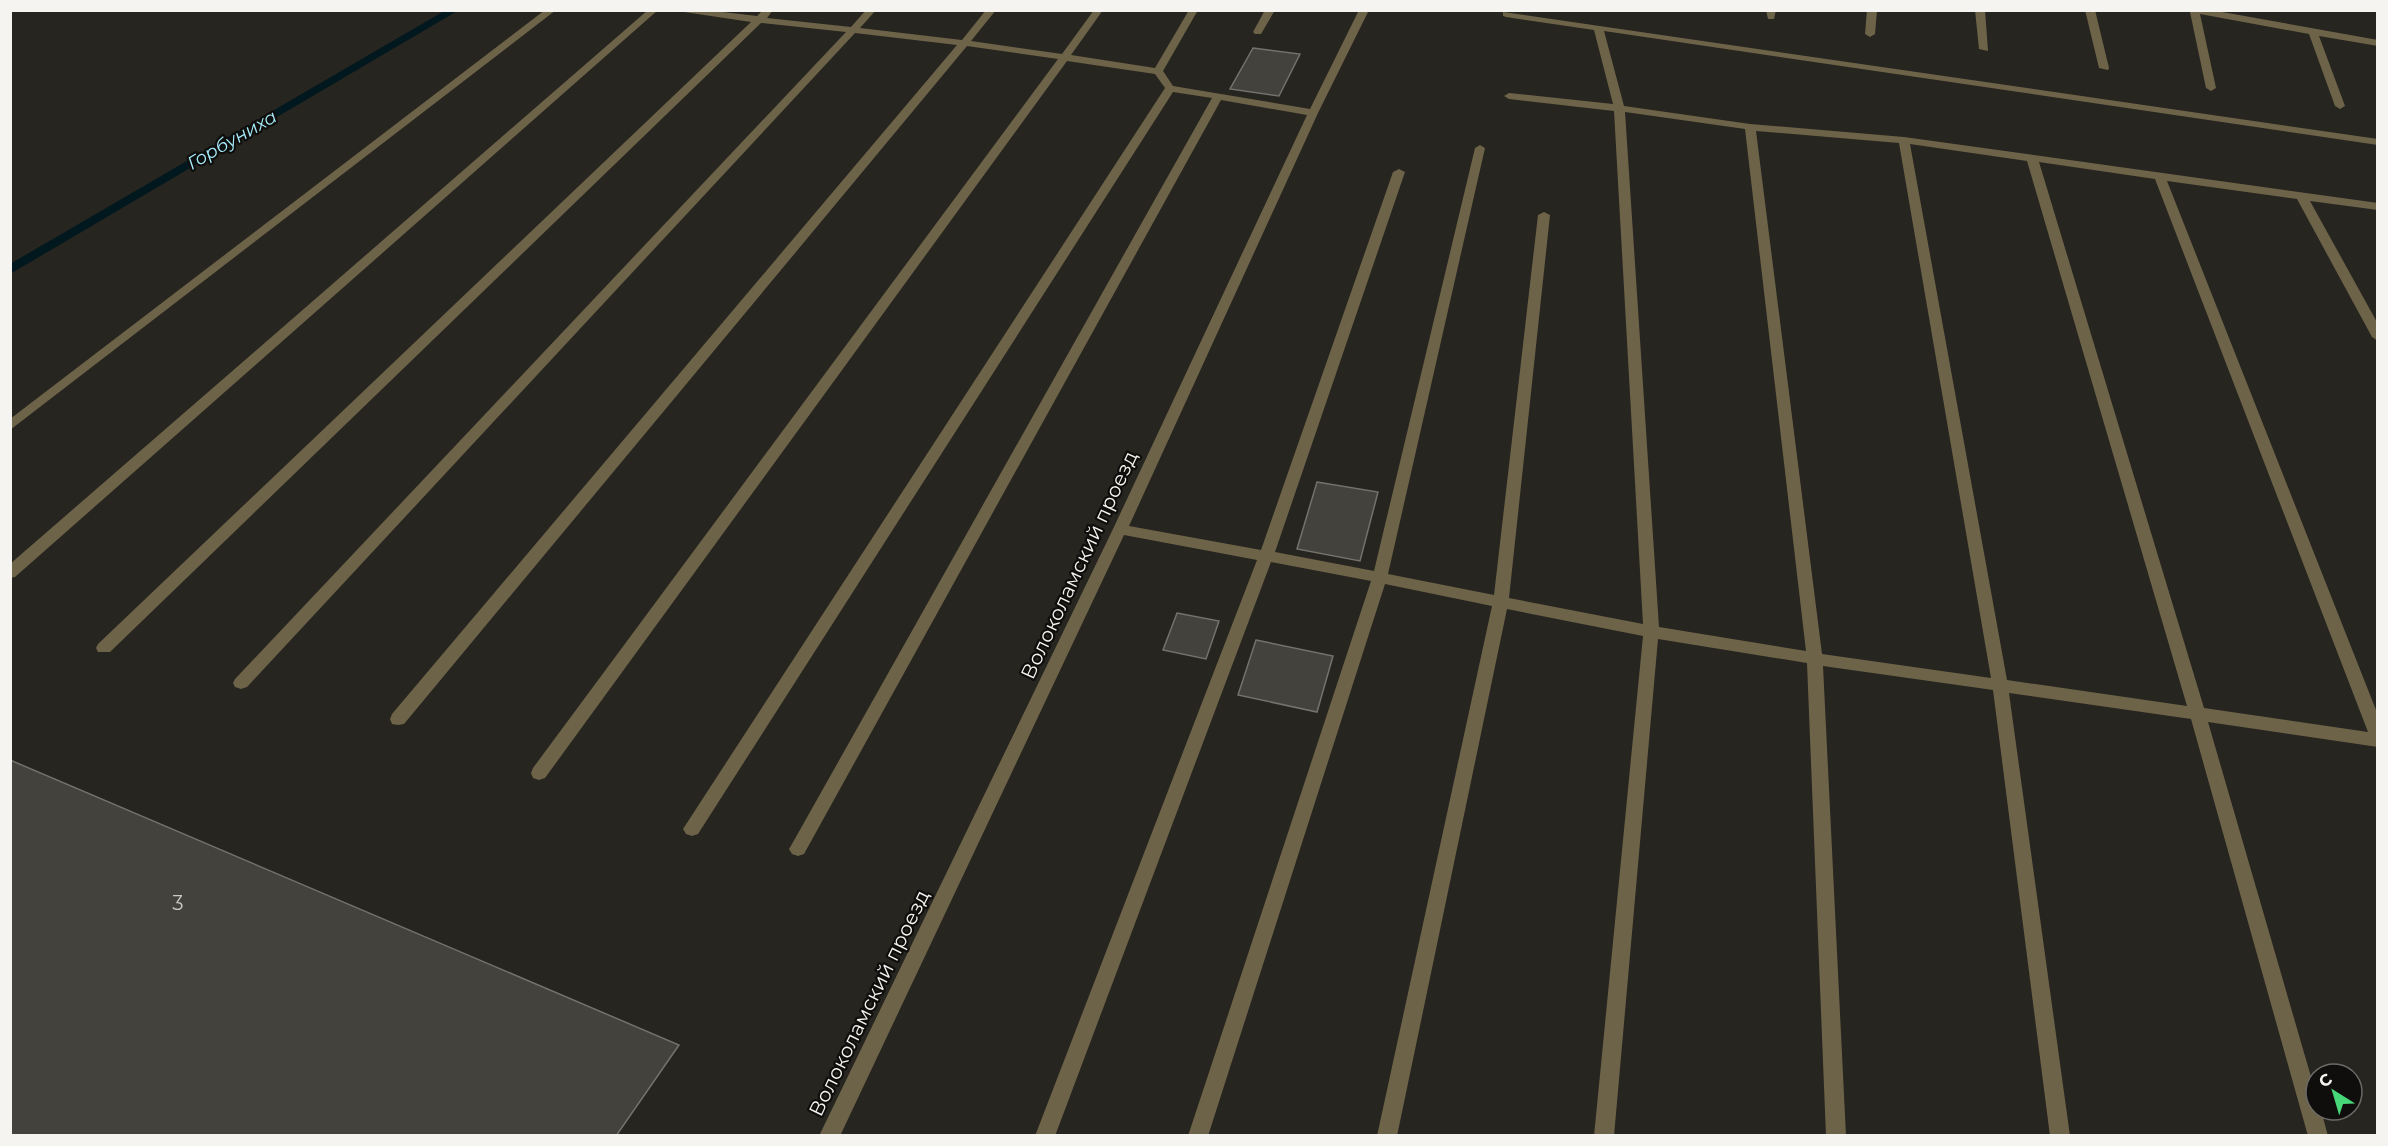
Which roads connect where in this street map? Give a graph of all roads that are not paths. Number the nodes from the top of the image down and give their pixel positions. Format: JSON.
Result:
{"nodes":[{"id":1,"x":552,"y":10,"type":"edge"},
{"id":2,"x":654,"y":10,"type":"edge"},
{"id":3,"x":675,"y":10,"type":"edge"},
{"id":4,"x":769,"y":10,"type":"edge"},
{"id":5,"x":872,"y":10,"type":"edge"},
{"id":6,"x":992,"y":10,"type":"edge"},
{"id":7,"x":1099,"y":10,"type":"edge"},
{"id":8,"x":1194,"y":10,"type":"edge"},
{"id":9,"x":1270,"y":10,"type":"edge"},
{"id":10,"x":1364,"y":10,"type":"edge"},
{"id":11,"x":1872,"y":10,"type":"edge"},
{"id":12,"x":1980,"y":10,"type":"edge"},
{"id":13,"x":2090,"y":10,"type":"edge"},
{"id":14,"x":2193,"y":11,"type":"edge"},
{"id":15,"x":1506,"y":14,"type":"dead end"},
{"id":16,"x":759,"y":20,"type":"junction"},
{"id":17,"x":1598,"y":28,"type":"junction"},
{"id":18,"x":854,"y":29,"type":"junction"},
{"id":19,"x":1258,"y":32,"type":"dead end"},
{"id":20,"x":2313,"y":32,"type":"junction"},
{"id":21,"x":1870,"y":34,"type":"dead end"},
{"id":22,"x":966,"y":43,"type":"junction"},
{"id":23,"x":2378,"y":43,"type":"edge"},
{"id":24,"x":1984,"y":50,"type":"dead end"},
{"id":25,"x":1066,"y":58,"type":"junction"},
{"id":26,"x":2104,"y":68,"type":"dead end"},
{"id":27,"x":1158,"y":71,"type":"junction"},
{"id":28,"x":1170,"y":88,"type":"junction"},
{"id":29,"x":2211,"y":88,"type":"dead end"},
{"id":30,"x":1509,"y":96,"type":"dead end"},
{"id":31,"x":1218,"y":98,"type":"junction"},
{"id":32,"x":2340,"y":106,"type":"dead end"},
{"id":33,"x":1619,"y":108,"type":"junction"},
{"id":34,"x":1313,"y":113,"type":"junction"},
{"id":35,"x":1750,"y":127,"type":"junction"},
{"id":36,"x":1904,"y":140,"type":"junction"},
{"id":37,"x":2378,"y":142,"type":"edge"},
{"id":38,"x":1480,"y":148,"type":"dead end"},
{"id":39,"x":2032,"y":159,"type":"junction"},
{"id":40,"x":1399,"y":172,"type":"dead end"},
{"id":41,"x":2160,"y":177,"type":"junction"},
{"id":42,"x":2301,"y":195,"type":"junction"},
{"id":43,"x":2378,"y":207,"type":"edge"},
{"id":44,"x":1544,"y":215,"type":"dead end"},
{"id":45,"x":2378,"y":337,"type":"edge"},
{"id":46,"x":10,"y":426,"type":"edge"},
{"id":47,"x":1120,"y":529,"type":"junction"},
{"id":48,"x":1266,"y":556,"type":"junction"},
{"id":49,"x":10,"y":573,"type":"edge"},
{"id":50,"x":1380,"y":577,"type":"junction"},
{"id":51,"x":1501,"y":601,"type":"junction"},
{"id":52,"x":1651,"y":631,"type":"junction"},
{"id":53,"x":104,"y":648,"type":"dead end"},
{"id":54,"x":1815,"y":658,"type":"junction"},
{"id":55,"x":241,"y":683,"type":"dead end"},
{"id":56,"x":2000,"y":684,"type":"junction"},
{"id":57,"x":2197,"y":712,"type":"junction"},
{"id":58,"x":398,"y":719,"type":"dead end"},
{"id":59,"x":2378,"y":738,"type":"edge"},
{"id":60,"x":539,"y":772,"type":"dead end"},
{"id":61,"x":692,"y":829,"type":"dead end"},
{"id":62,"x":798,"y":849,"type":"dead end"},
{"id":63,"x":829,"y":1136,"type":"edge"},
{"id":64,"x":1045,"y":1136,"type":"edge"},
{"id":65,"x":1198,"y":1136,"type":"edge"},
{"id":66,"x":1386,"y":1136,"type":"edge"},
{"id":67,"x":1604,"y":1136,"type":"edge"},
{"id":68,"x":1836,"y":1136,"type":"edge"},
{"id":69,"x":2060,"y":1136,"type":"edge"},
{"id":70,"x":2318,"y":1136,"type":"edge"}],
"edges":[{"from":1,"to":46,"type":"street"},
{"from":2,"to":49,"type":"street"},
{"from":3,"to":16,"type":"street"},
{"from":4,"to":16,"type":"street"},
{"from":5,"to":18,"type":"street"},
{"from":6,"to":22,"type":"street"},
{"from":7,"to":25,"type":"street"},
{"from":8,"to":27,"type":"street"},
{"from":9,"to":19,"type":"street"},
{"from":10,"to":34,"type":"street","name":"Волоколамский проезд"},
{"from":11,"to":21,"type":"street"},
{"from":12,"to":24,"type":"street"},
{"from":13,"to":26,"type":"street"},
{"from":14,"to":20,"type":"street"},
{"from":14,"to":29,"type":"street"},
{"from":15,"to":17,"type":"street"},
{"from":16,"to":18,"type":"street"},
{"from":16,"to":53,"type":"street"},
{"from":17,"to":33,"type":"street"},
{"from":17,"to":37,"type":"street"},
{"from":18,"to":22,"type":"street"},
{"from":18,"to":55,"type":"street"},
{"from":20,"to":23,"type":"street"},
{"from":20,"to":32,"type":"street"},
{"from":22,"to":25,"type":"street"},
{"from":22,"to":58,"type":"street"},
{"from":25,"to":27,"type":"street"},
{"from":25,"to":60,"type":"street"},
{"from":27,"to":28,"type":"street"},
{"from":28,"to":31,"type":"street"},
{"from":28,"to":61,"type":"street"},
{"from":30,"to":33,"type":"street"},
{"from":31,"to":34,"type":"street"},
{"from":31,"to":62,"type":"street"},
{"from":33,"to":35,"type":"street"},
{"from":33,"to":52,"type":"street"},
{"from":34,"to":47,"type":"street","name":"Волоколамский проезд"},
{"from":35,"to":36,"type":"street"},
{"from":35,"to":54,"type":"street"},
{"from":36,"to":39,"type":"street"},
{"from":36,"to":56,"type":"street"},
{"from":38,"to":50,"type":"street"},
{"from":39,"to":41,"type":"street"},
{"from":39,"to":57,"type":"street"},
{"from":40,"to":48,"type":"street"},
{"from":41,"to":42,"type":"street"},
{"from":41,"to":59,"type":"street"},
{"from":42,"to":43,"type":"street"},
{"from":42,"to":45,"type":"street"},
{"from":44,"to":51,"type":"street"},
{"from":47,"to":48,"type":"street"},
{"from":47,"to":63,"type":"street","name":"Волоколамский проезд"},
{"from":48,"to":50,"type":"street"},
{"from":48,"to":64,"type":"street"},
{"from":50,"to":51,"type":"street"},
{"from":50,"to":65,"type":"street"},
{"from":51,"to":52,"type":"street"},
{"from":51,"to":66,"type":"street"},
{"from":52,"to":54,"type":"street"},
{"from":52,"to":67,"type":"street"},
{"from":54,"to":56,"type":"street"},
{"from":54,"to":68,"type":"street"},
{"from":56,"to":57,"type":"street"},
{"from":56,"to":69,"type":"street"},
{"from":57,"to":59,"type":"street"},
{"from":57,"to":70,"type":"street"}]}
